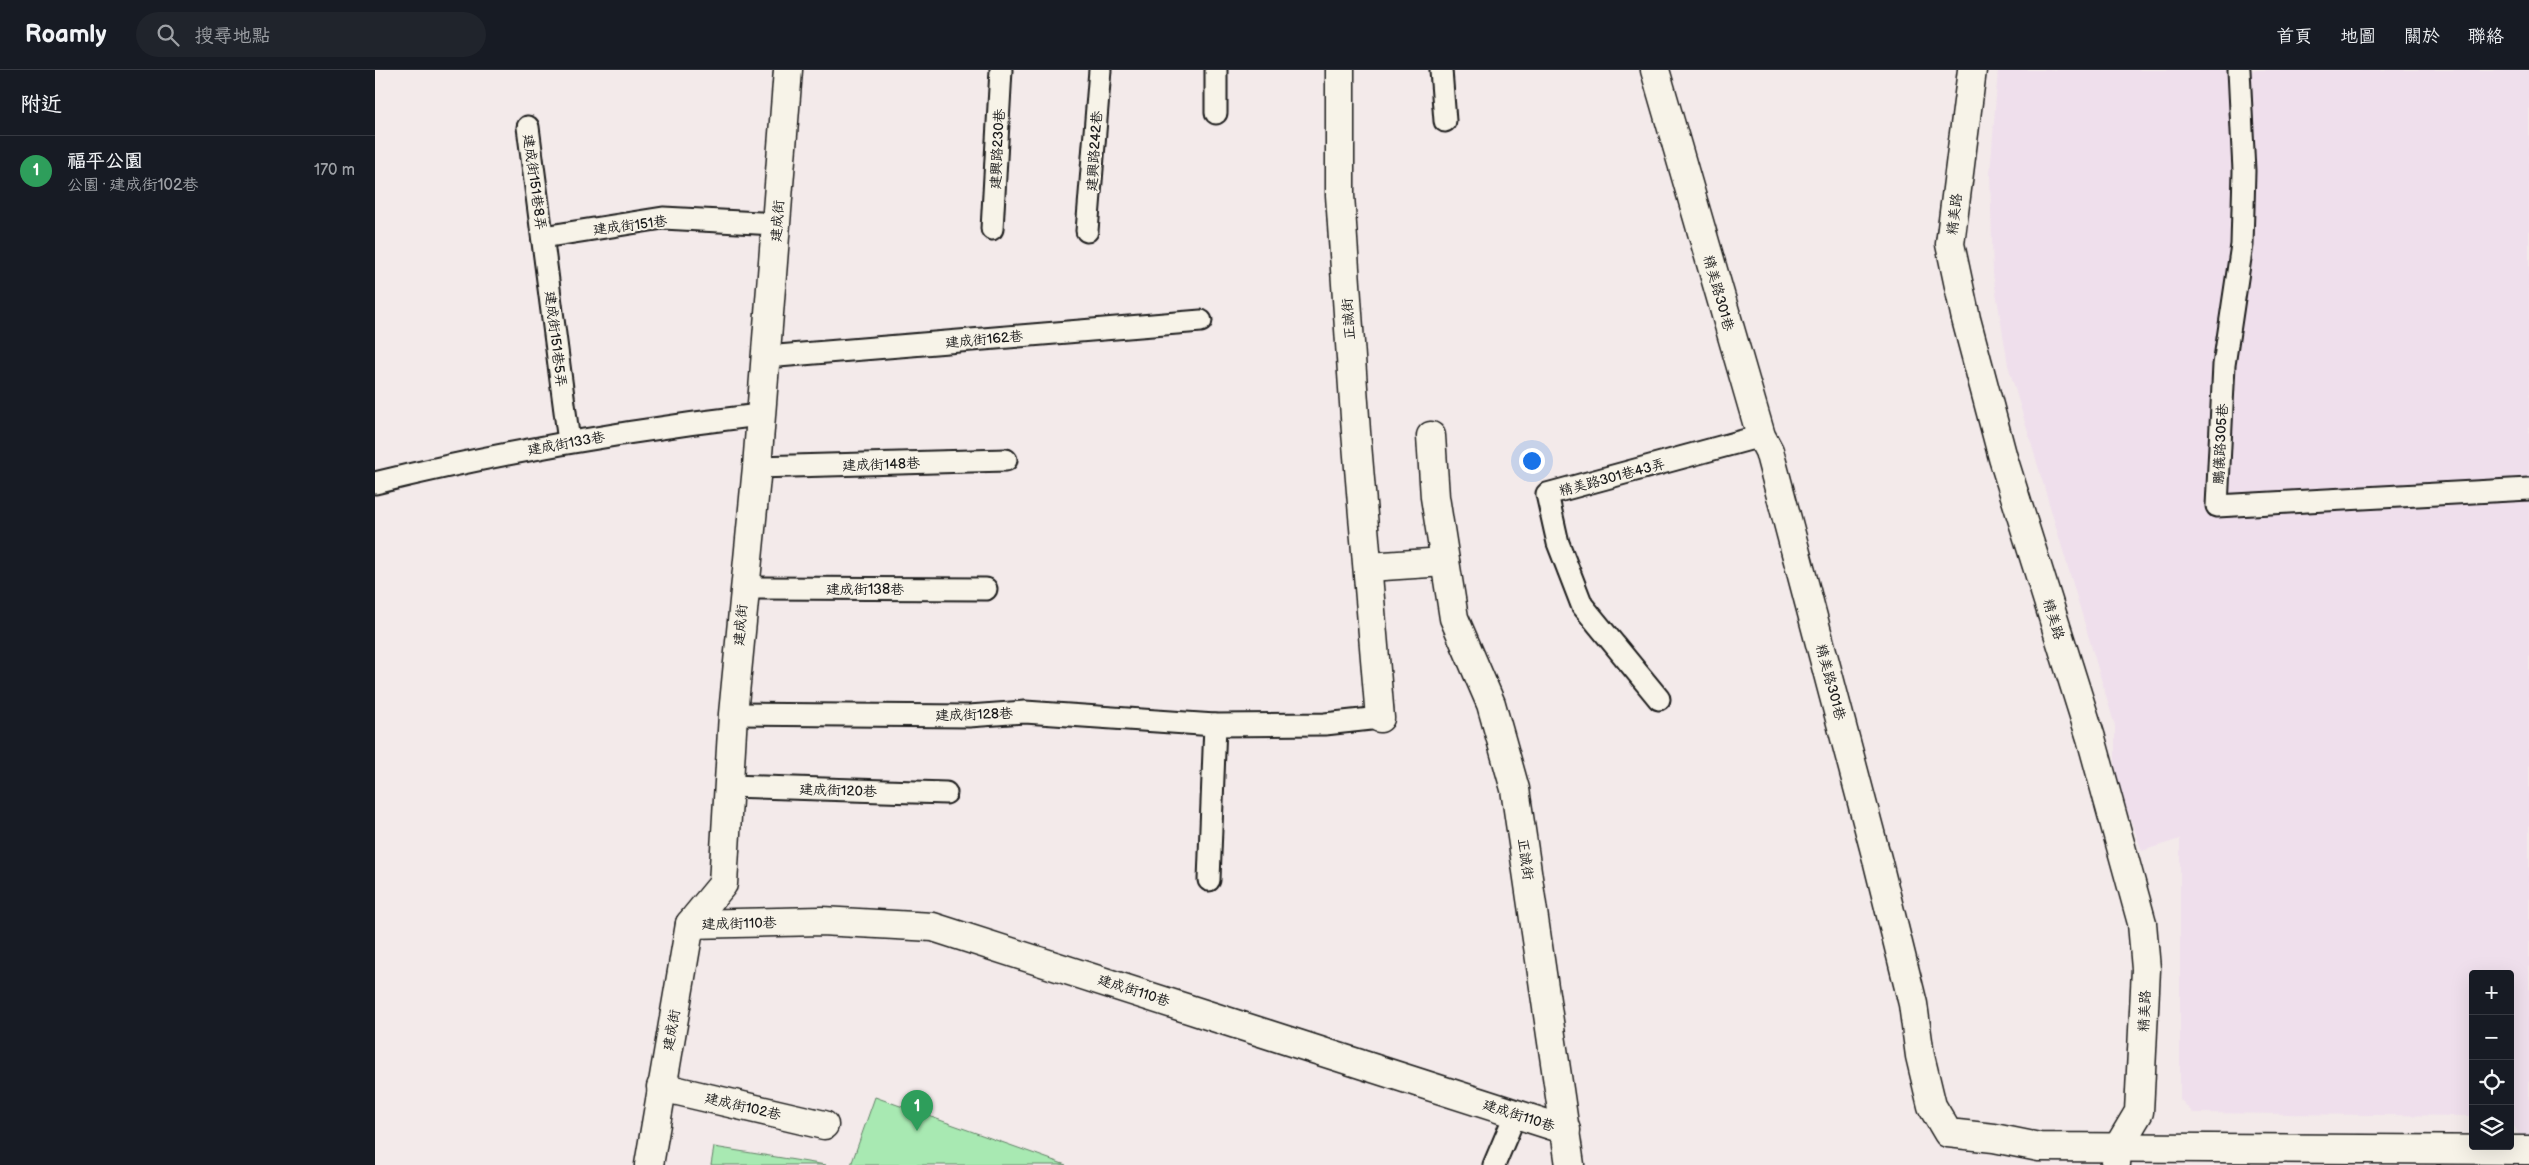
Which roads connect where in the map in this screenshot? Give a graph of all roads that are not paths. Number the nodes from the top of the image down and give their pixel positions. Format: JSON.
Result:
{"nodes":[{"id":1,"x":788,"y":70,"type":"edge"},
{"id":2,"x":1001,"y":70,"type":"edge"},
{"id":3,"x":1100,"y":70,"type":"edge"},
{"id":4,"x":1216,"y":70,"type":"edge"},
{"id":5,"x":1340,"y":70,"type":"edge"},
{"id":6,"x":1441,"y":70,"type":"edge"},
{"id":7,"x":1655,"y":70,"type":"edge"},
{"id":8,"x":1972,"y":70,"type":"edge"},
{"id":9,"x":2239,"y":70,"type":"edge"},
{"id":10,"x":1216,"y":113,"type":"dead end"},
{"id":11,"x":1445,"y":121,"type":"dead end"},
{"id":12,"x":527,"y":127,"type":"dead end"},
{"id":13,"x":777,"y":224,"type":"junction"},
{"id":14,"x":992,"y":229,"type":"dead end"},
{"id":15,"x":1087,"y":231,"type":"dead end"},
{"id":16,"x":543,"y":237,"type":"junction"},
{"id":17,"x":1201,"y":321,"type":"dead end"},
{"id":18,"x":766,"y":357,"type":"junction"},
{"id":19,"x":759,"y":415,"type":"junction"},
{"id":20,"x":1431,"y":436,"type":"dead end"},
{"id":21,"x":1761,"y":436,"type":"junction"},
{"id":22,"x":569,"y":442,"type":"junction"},
{"id":23,"x":1006,"y":460,"type":"dead end"},
{"id":24,"x":757,"y":468,"type":"junction"},
{"id":25,"x":375,"y":483,"type":"edge"},
{"id":26,"x":2529,"y":489,"type":"edge"},
{"id":27,"x":1445,"y":562,"type":"junction"},
{"id":28,"x":1368,"y":567,"type":"junction"},
{"id":29,"x":743,"y":588,"type":"junction"},
{"id":30,"x":986,"y":589,"type":"dead end"},
{"id":31,"x":1659,"y":699,"type":"dead end"},
{"id":32,"x":733,"y":714,"type":"junction"},
{"id":33,"x":1380,"y":718,"type":"joint"},
{"id":34,"x":1215,"y":726,"type":"junction"},
{"id":35,"x":729,"y":786,"type":"junction"},
{"id":36,"x":946,"y":793,"type":"dead end"},
{"id":37,"x":1209,"y":880,"type":"dead end"},
{"id":38,"x":690,"y":924,"type":"junction"},
{"id":39,"x":661,"y":1087,"type":"junction"},
{"id":40,"x":1516,"y":1113,"type":"junction"},
{"id":41,"x":824,"y":1125,"type":"dead end"},
{"id":42,"x":1566,"y":1130,"type":"junction"},
{"id":43,"x":2529,"y":1150,"type":"edge"},
{"id":44,"x":2116,"y":1157,"type":"edge"},
{"id":45,"x":649,"y":1165,"type":"edge"},
{"id":46,"x":1494,"y":1165,"type":"edge"},
{"id":47,"x":1570,"y":1165,"type":"edge"}],
"edges":[{"from":1,"to":13,"type":"street","name":"建成街"},
{"from":2,"to":14,"type":"lane","name":"建興路230巷"},
{"from":3,"to":15,"type":"lane","name":"建興路242巷"},
{"from":4,"to":10,"type":"lane"},
{"from":5,"to":28,"type":"street","name":"正誠街"},
{"from":6,"to":11,"type":"lane"},
{"from":7,"to":21,"type":"street","name":"精美路301巷"},
{"from":8,"to":44,"type":"street","name":"精美路"},
{"from":9,"to":26,"type":"lane","name":"鵬儀路305巷"},
{"from":12,"to":16,"type":"lane","name":"建成街151巷8弄"},
{"from":13,"to":16,"type":"lane","name":"建成街151巷"},
{"from":13,"to":18,"type":"street","name":"建成街"},
{"from":16,"to":22,"type":"lane","name":"建成街151巷5弄"},
{"from":17,"to":18,"type":"lane","name":"建成街162巷"},
{"from":18,"to":19,"type":"street","name":"建成街"},
{"from":19,"to":22,"type":"lane","name":"建成街133巷"},
{"from":19,"to":24,"type":"street","name":"建成街"},
{"from":20,"to":27,"type":"street","name":"正誠街"},
{"from":21,"to":31,"type":"lane","name":"精美路301巷43弄"},
{"from":21,"to":44,"type":"street","name":"精美路301巷"},
{"from":22,"to":25,"type":"lane","name":"建成街133巷"},
{"from":23,"to":24,"type":"lane","name":"建成街148巷"},
{"from":24,"to":29,"type":"street","name":"建成街"},
{"from":27,"to":28,"type":"street"},
{"from":27,"to":42,"type":"street","name":"正誠街"},
{"from":28,"to":33,"type":"street","name":"正誠街"},
{"from":29,"to":30,"type":"lane","name":"建成街138巷"},
{"from":29,"to":32,"type":"street","name":"建成街"},
{"from":32,"to":34,"type":"lane","name":"建成街128巷"},
{"from":32,"to":35,"type":"street","name":"建成街"},
{"from":33,"to":34,"type":"lane","name":"建成街128巷"},
{"from":34,"to":37,"type":"lane"},
{"from":35,"to":36,"type":"lane","name":"建成街120巷"},
{"from":35,"to":38,"type":"street","name":"建成街"},
{"from":38,"to":39,"type":"street","name":"建成街"},
{"from":38,"to":40,"type":"street","name":"建成街110巷"},
{"from":39,"to":41,"type":"street","name":"建成街102巷"},
{"from":39,"to":45,"type":"street","name":"建成街"},
{"from":40,"to":42,"type":"street","name":"建成街110巷"},
{"from":40,"to":46,"type":"lane"},
{"from":42,"to":47,"type":"street","name":"正誠街"},
{"from":43,"to":44,"type":"street","name":"精美路301巷"}]}
